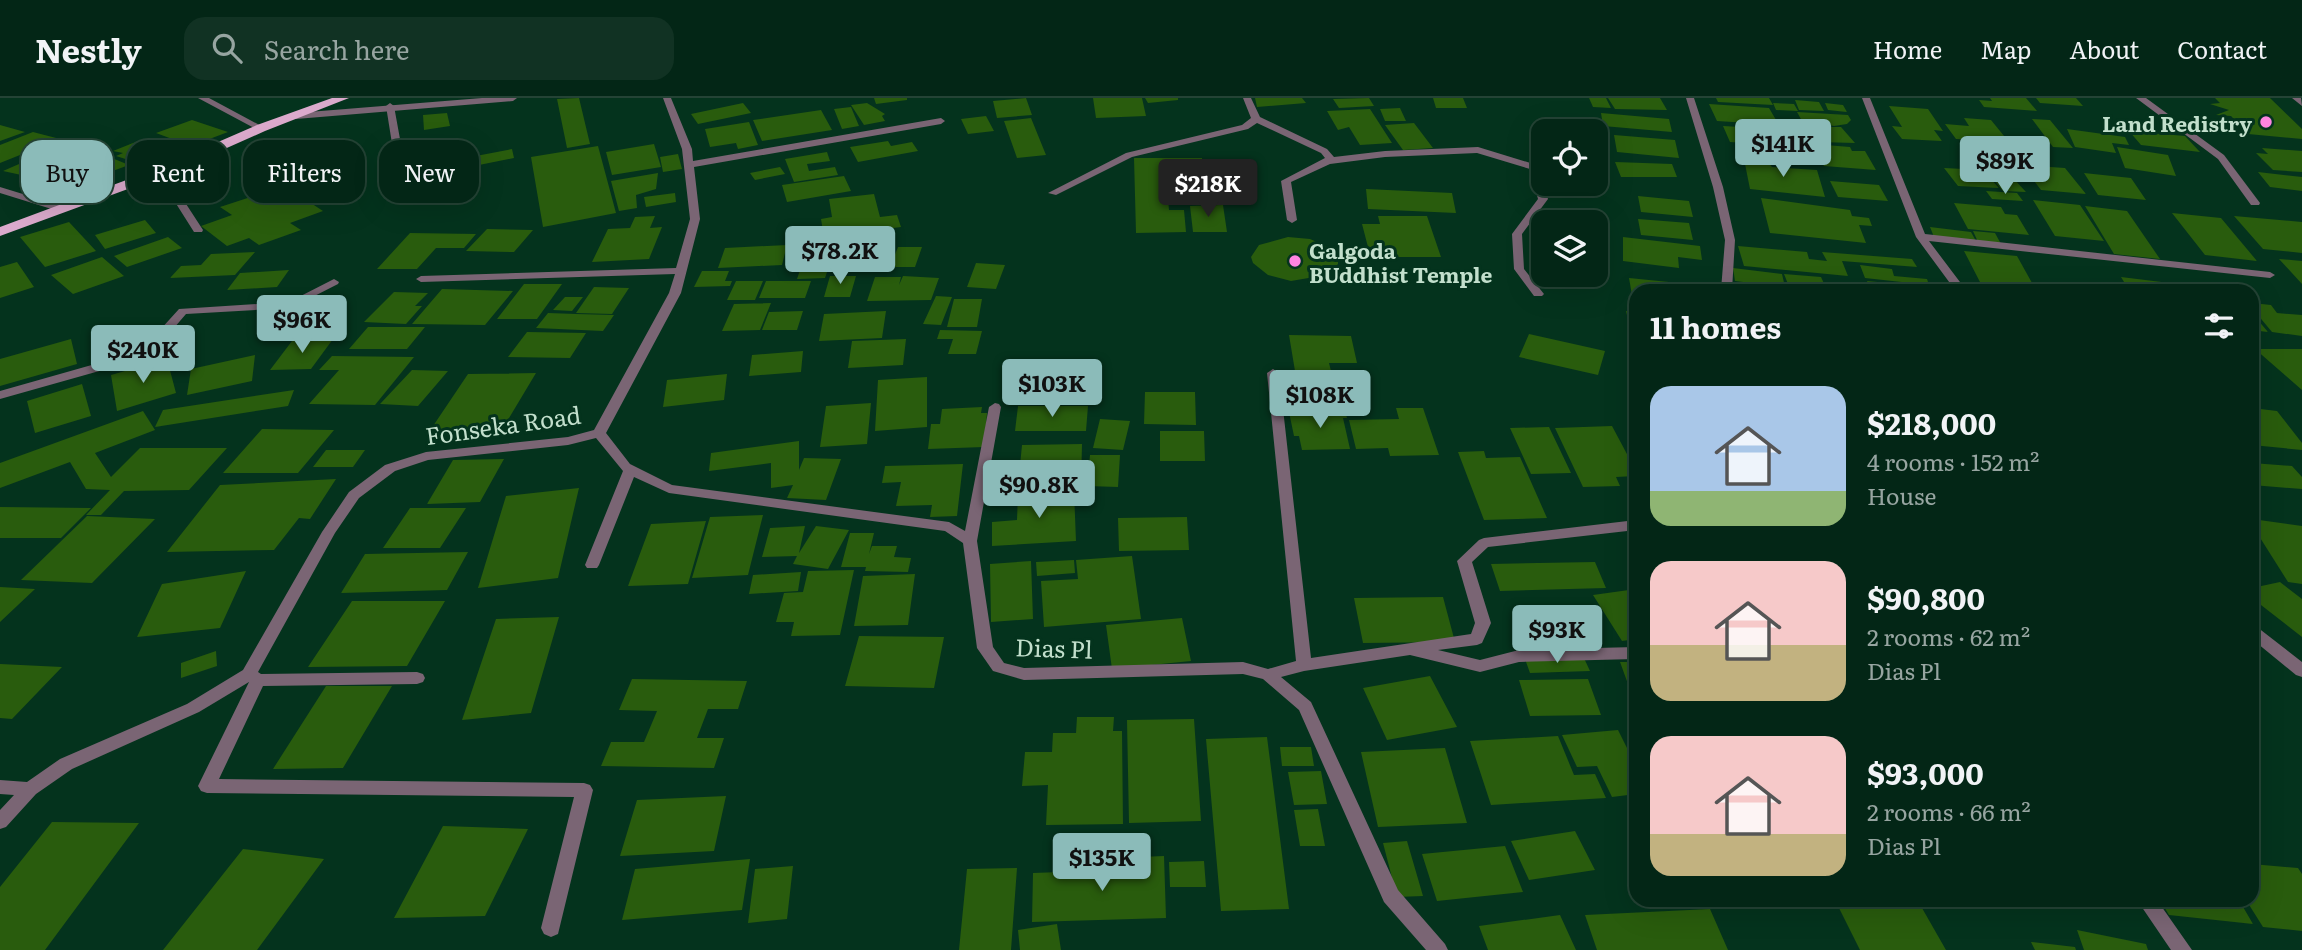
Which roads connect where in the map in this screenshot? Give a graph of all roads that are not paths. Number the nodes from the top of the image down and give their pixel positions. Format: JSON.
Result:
{"nodes":[{"id":1,"x":202,"y":98,"type":"edge"},
{"id":2,"x":229,"y":98,"type":"edge"},
{"id":3,"x":343,"y":98,"type":"edge"},
{"id":4,"x":513,"y":98,"type":"edge"},
{"id":5,"x":667,"y":98,"type":"edge"},
{"id":6,"x":1247,"y":98,"type":"edge"},
{"id":7,"x":1690,"y":98,"type":"edge"},
{"id":8,"x":1866,"y":98,"type":"edge"},
{"id":9,"x":2140,"y":98,"type":"edge"},
{"id":10,"x":2296,"y":98,"type":"edge"},
{"id":11,"x":2302,"y":103,"type":"edge"},
{"id":12,"x":215,"y":105,"type":"junction"},
{"id":13,"x":390,"y":106,"type":"junction"},
{"id":14,"x":296,"y":116,"type":"junction"},
{"id":15,"x":1256,"y":119,"type":"junction"},
{"id":16,"x":940,"y":121,"type":"dead end"},
{"id":17,"x":261,"y":128,"type":"junction"},
{"id":18,"x":396,"y":140,"type":"edge"},
{"id":19,"x":229,"y":142,"type":"edge"},
{"id":20,"x":1328,"y":161,"type":"junction"},
{"id":21,"x":688,"y":165,"type":"junction"},
{"id":22,"x":127,"y":184,"type":"edge"},
{"id":23,"x":0,"y":190,"type":"edge"},
{"id":24,"x":1054,"y":192,"type":"dead end"},
{"id":25,"x":181,"y":203,"type":"edge"},
{"id":26,"x":2255,"y":203,"type":"dead end"},
{"id":27,"x":58,"y":208,"type":"junction"},
{"id":28,"x":1292,"y":220,"type":"dead end"},
{"id":29,"x":198,"y":230,"type":"dead end"},
{"id":30,"x":0,"y":232,"type":"edge"},
{"id":31,"x":1921,"y":237,"type":"junction"},
{"id":32,"x":681,"y":271,"type":"junction"},
{"id":33,"x":2270,"y":275,"type":"dead end"},
{"id":34,"x":421,"y":279,"type":"dead end"},
{"id":35,"x":334,"y":282,"type":"dead end"},
{"id":36,"x":1727,"y":284,"type":"edge"},
{"id":37,"x":1956,"y":284,"type":"edge"},
{"id":38,"x":1538,"y":294,"type":"dead end"},
{"id":39,"x":1273,"y":373,"type":"dead end"},
{"id":40,"x":0,"y":395,"type":"edge"},
{"id":41,"x":995,"y":407,"type":"dead end"},
{"id":42,"x":599,"y":433,"type":"junction"},
{"id":43,"x":630,"y":470,"type":"junction"},
{"id":44,"x":1629,"y":526,"type":"edge"},
{"id":45,"x":971,"y":541,"type":"junction"},
{"id":46,"x":592,"y":565,"type":"dead end"},
{"id":47,"x":2259,"y":637,"type":"edge"},
{"id":48,"x":1409,"y":649,"type":"junction"},
{"id":49,"x":1629,"y":653,"type":"edge"},
{"id":50,"x":1304,"y":665,"type":"junction"},
{"id":51,"x":2302,"y":671,"type":"edge"},
{"id":52,"x":1268,"y":675,"type":"junction"},
{"id":53,"x":254,"y":677,"type":"junction"},
{"id":54,"x":417,"y":678,"type":"dead end"},
{"id":55,"x":0,"y":787,"type":"edge"},
{"id":56,"x":30,"y":789,"type":"junction"},
{"id":57,"x":0,"y":822,"type":"edge"},
{"id":58,"x":2151,"y":907,"type":"edge"},
{"id":59,"x":551,"y":928,"type":"dead end"},
{"id":60,"x":1438,"y":950,"type":"edge"},
{"id":61,"x":2182,"y":950,"type":"edge"}],
"edges":[{"from":1,"to":12,"type":"street"},
{"from":2,"to":12,"type":"street"},
{"from":3,"to":14,"type":"highway"},
{"from":4,"to":13,"type":"street"},
{"from":5,"to":21,"type":"street","name":"Fonseka Road"},
{"from":6,"to":15,"type":"street"},
{"from":7,"to":36,"type":"street"},
{"from":8,"to":31,"type":"street"},
{"from":9,"to":26,"type":"street"},
{"from":10,"to":11,"type":"street"},
{"from":12,"to":17,"type":"street"},
{"from":13,"to":14,"type":"street"},
{"from":13,"to":18,"type":"street"},
{"from":14,"to":17,"type":"highway"},
{"from":15,"to":20,"type":"street"},
{"from":15,"to":24,"type":"street"},
{"from":16,"to":21,"type":"street"},
{"from":17,"to":19,"type":"highway"},
{"from":20,"to":28,"type":"street"},
{"from":20,"to":38,"type":"street"},
{"from":21,"to":32,"type":"street","name":"Fonseka Road"},
{"from":22,"to":27,"type":"highway"},
{"from":23,"to":27,"type":"street"},
{"from":25,"to":29,"type":"street"},
{"from":27,"to":30,"type":"highway"},
{"from":31,"to":33,"type":"street"},
{"from":31,"to":37,"type":"street"},
{"from":32,"to":34,"type":"street"},
{"from":32,"to":42,"type":"street","name":"Fonseka Road"},
{"from":35,"to":40,"type":"street"},
{"from":39,"to":50,"type":"street"},
{"from":41,"to":45,"type":"street","name":"Dias Pl"},
{"from":42,"to":43,"type":"street"},
{"from":42,"to":53,"type":"street","name":"Fonseka Road"},
{"from":43,"to":45,"type":"street"},
{"from":43,"to":46,"type":"street"},
{"from":44,"to":48,"type":"street"},
{"from":45,"to":52,"type":"street","name":"Dias Pl"},
{"from":47,"to":51,"type":"street"},
{"from":48,"to":49,"type":"street"},
{"from":48,"to":50,"type":"street"},
{"from":50,"to":52,"type":"street"},
{"from":52,"to":60,"type":"street","name":"Dias Pl"},
{"from":53,"to":54,"type":"street"},
{"from":53,"to":56,"type":"street","name":"Fonseka Road"},
{"from":53,"to":59,"type":"street"},
{"from":55,"to":56,"type":"street"},
{"from":56,"to":57,"type":"street","name":"Fonseka Road"},
{"from":58,"to":61,"type":"street"}]}
